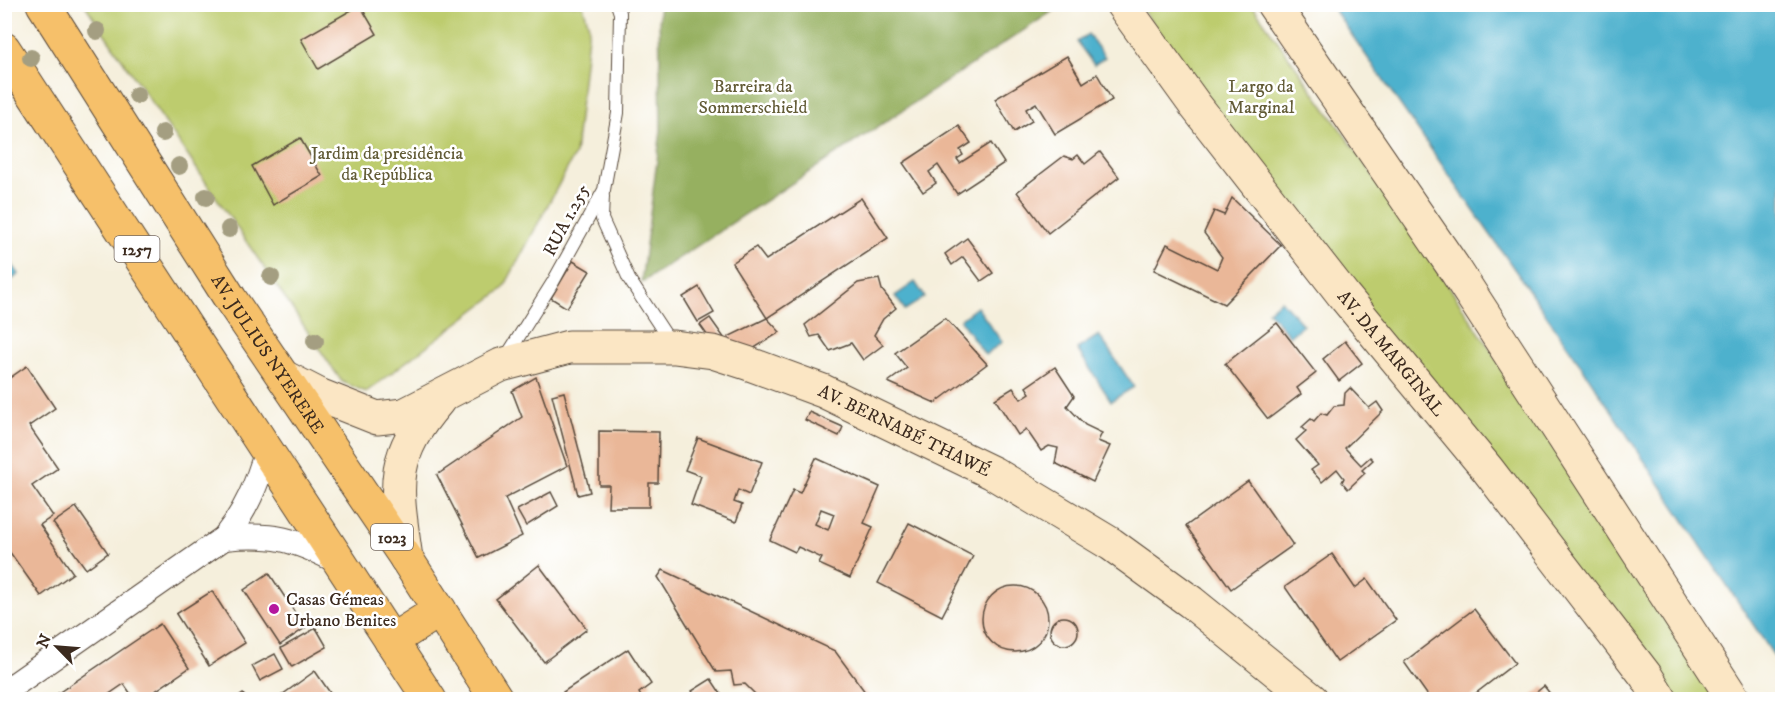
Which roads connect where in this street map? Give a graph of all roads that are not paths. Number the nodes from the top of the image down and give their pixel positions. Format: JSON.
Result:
{"nodes":[{"id":1,"x":617,"y":4,"type":"edge"},
{"id":2,"x":1122,"y":4,"type":"edge"},
{"id":3,"x":1273,"y":4,"type":"edge"},
{"id":4,"x":50,"y":10,"type":"edge"},
{"id":5,"x":4,"y":49,"type":"edge"},
{"id":6,"x":604,"y":190,"type":"junction"},
{"id":7,"x":231,"y":300,"type":"junction"},
{"id":8,"x":189,"y":329,"type":"junction"},
{"id":9,"x":674,"y":347,"type":"junction"},
{"id":10,"x":501,"y":365,"type":"junction"},
{"id":11,"x":284,"y":378,"type":"junction"},
{"id":12,"x":441,"y":397,"type":"junction"},
{"id":13,"x":267,"y":450,"type":"junction"},
{"id":14,"x":224,"y":538,"type":"junction"},
{"id":15,"x":406,"y":558,"type":"junction"},
{"id":16,"x":341,"y":563,"type":"junction"},
{"id":17,"x":440,"y":610,"type":"junction"},
{"id":18,"x":391,"y":641,"type":"junction"},
{"id":19,"x":4,"y":692,"type":"edge"},
{"id":20,"x":430,"y":699,"type":"edge"},
{"id":21,"x":497,"y":699,"type":"edge"},
{"id":22,"x":1312,"y":699,"type":"edge"},
{"id":23,"x":1662,"y":699,"type":"edge"},
{"id":24,"x":1734,"y":699,"type":"edge"}],
"edges":[{"from":1,"to":6,"type":"lane","name":"RUA 1.255"},
{"from":2,"to":23,"type":"main road","name":"AV. DA MARGINAL"},
{"from":3,"to":24,"type":"main road"},
{"from":4,"to":7,"type":"main road","name":"AV. JULIUS NYERERE","number":"1257"},
{"from":5,"to":8,"type":"main road","number":"1257"},
{"from":6,"to":9,"type":"lane"},
{"from":6,"to":10,"type":"lane","name":"RUA 1.255"},
{"from":7,"to":8,"type":"main road"},
{"from":7,"to":11,"type":"main road","name":"AV. JULIUS NYERERE","number":"1257"},
{"from":8,"to":13,"type":"main road","number":"1257"},
{"from":9,"to":10,"type":"main road","name":"AV. BERNABÉ THAWÉ"},
{"from":9,"to":22,"type":"main road","name":"AV. BERNABÉ THAWÉ"},
{"from":10,"to":12,"type":"main road","name":"AV. BERNABÉ THAWÉ"},
{"from":11,"to":12,"type":"main road","name":"AV. BERNABÉ THAWÉ"},
{"from":11,"to":15,"type":"main road","name":"AV. JULIUS NYERERE","number":"1023"},
{"from":12,"to":15,"type":"main road"},
{"from":13,"to":14,"type":"street"},
{"from":13,"to":16,"type":"main road"},
{"from":14,"to":16,"type":"street"},
{"from":14,"to":19,"type":"street"},
{"from":15,"to":17,"type":"main road","name":"AV. JULIUS NYERERE","number":"1023"},
{"from":16,"to":18,"type":"main road"},
{"from":17,"to":18,"type":"main road"},
{"from":17,"to":21,"type":"main road","name":"AV. JULIUS NYERERE","number":"1023"},
{"from":18,"to":20,"type":"main road"}]}
